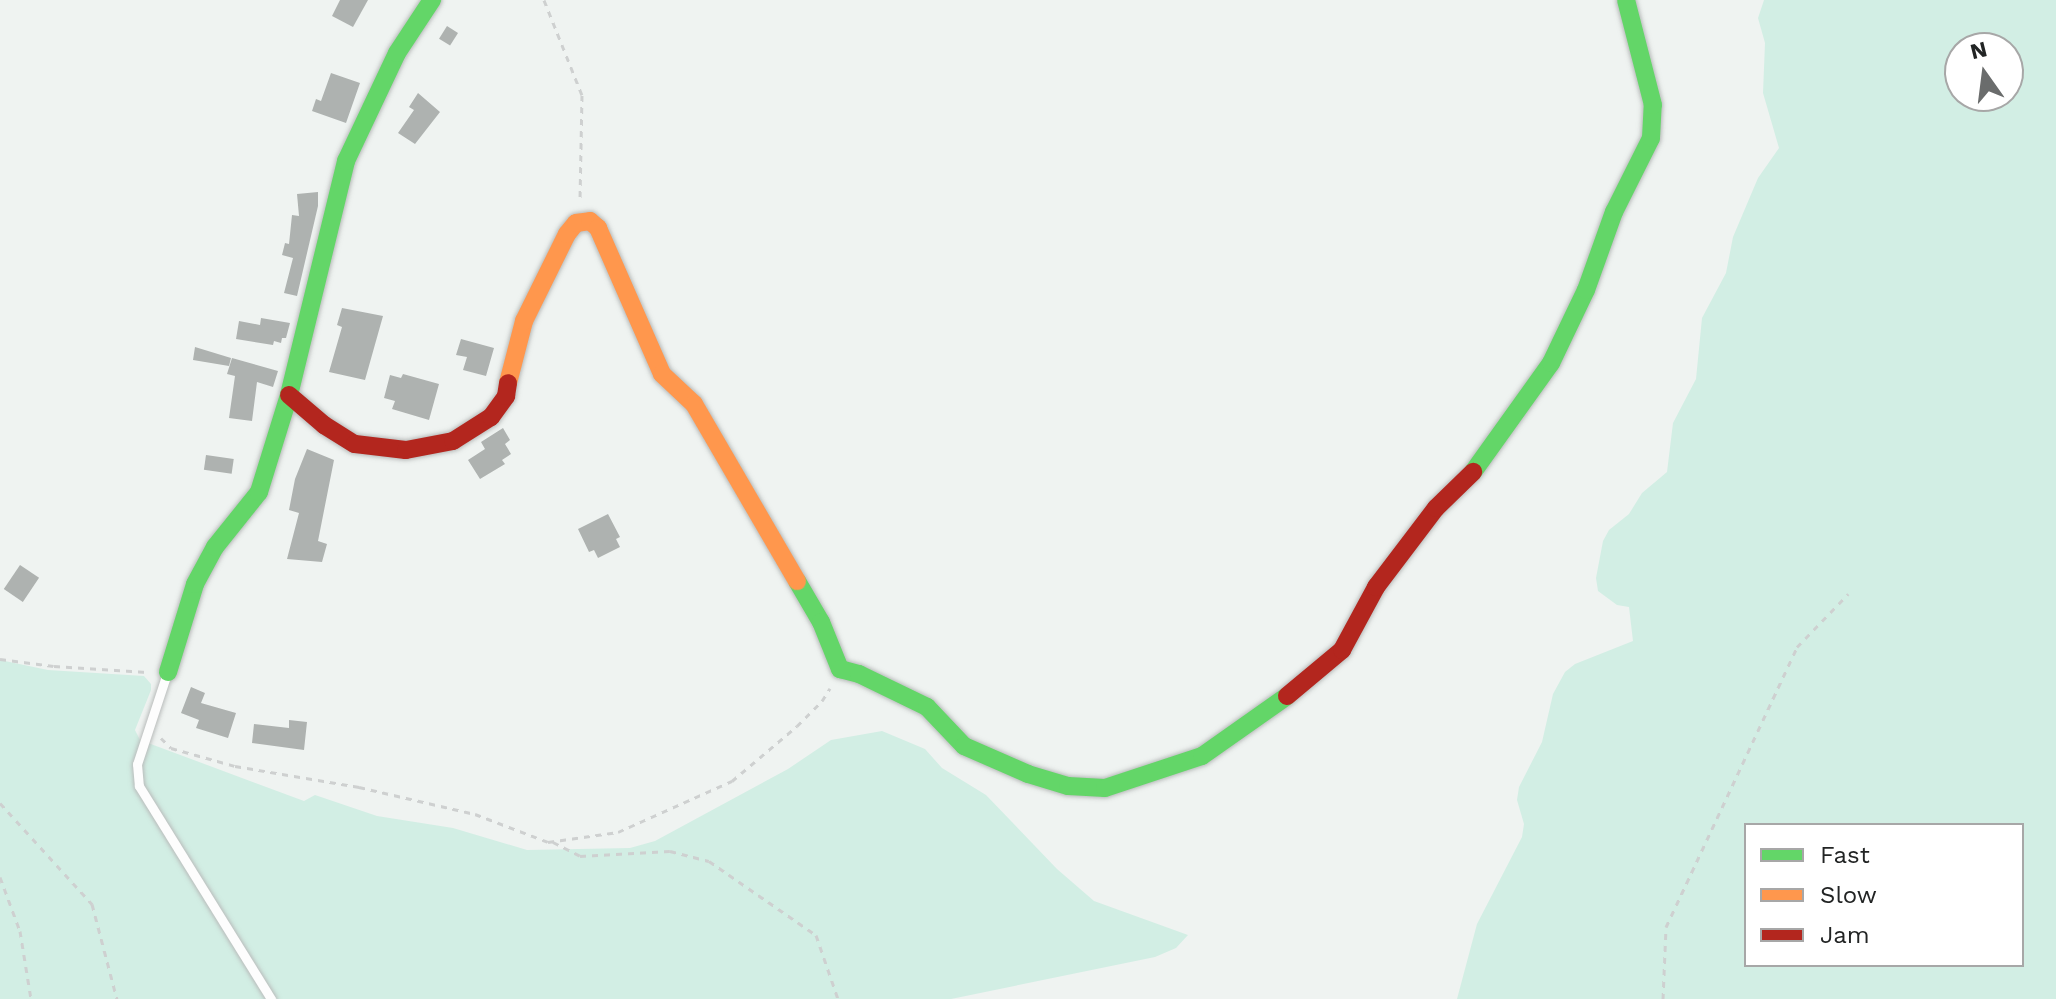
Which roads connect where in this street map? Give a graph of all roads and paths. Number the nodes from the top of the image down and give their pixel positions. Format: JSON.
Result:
{"nodes":[{"id":1,"x":432,"y":0,"type":"edge"},
{"id":2,"x":544,"y":0,"type":"edge"},
{"id":3,"x":1626,"y":0,"type":"edge"},
{"id":4,"x":584,"y":222,"type":"junction"},
{"id":5,"x":289,"y":395,"type":"junction"},
{"id":6,"x":1848,"y":594,"type":"dead end"},
{"id":7,"x":1,"y":660,"type":"edge"},
{"id":8,"x":840,"y":669,"type":"junction"},
{"id":9,"x":168,"y":672,"type":"junction"},
{"id":10,"x":153,"y":720,"type":"junction"},
{"id":11,"x":0,"y":803,"type":"edge"},
{"id":12,"x":553,"y":842,"type":"junction"},
{"id":13,"x":0,"y":877,"type":"edge"},
{"id":14,"x":31,"y":999,"type":"edge"},
{"id":15,"x":117,"y":999,"type":"edge"},
{"id":16,"x":271,"y":999,"type":"edge"},
{"id":17,"x":838,"y":999,"type":"edge"},
{"id":18,"x":1663,"y":999,"type":"edge"}],
"edges":[{"from":1,"to":5,"type":"street"},
{"from":2,"to":4,"type":"path"},
{"from":3,"to":8,"type":"street"},
{"from":4,"to":5,"type":"street"},
{"from":4,"to":8,"type":"street"},
{"from":5,"to":9,"type":"street"},
{"from":6,"to":18,"type":"path"},
{"from":7,"to":9,"type":"path"},
{"from":8,"to":12,"type":"path"},
{"from":9,"to":10,"type":"lane"},
{"from":10,"to":12,"type":"path"},
{"from":10,"to":16,"type":"lane"},
{"from":11,"to":15,"type":"path"},
{"from":12,"to":17,"type":"path"},
{"from":13,"to":14,"type":"path"}]}
